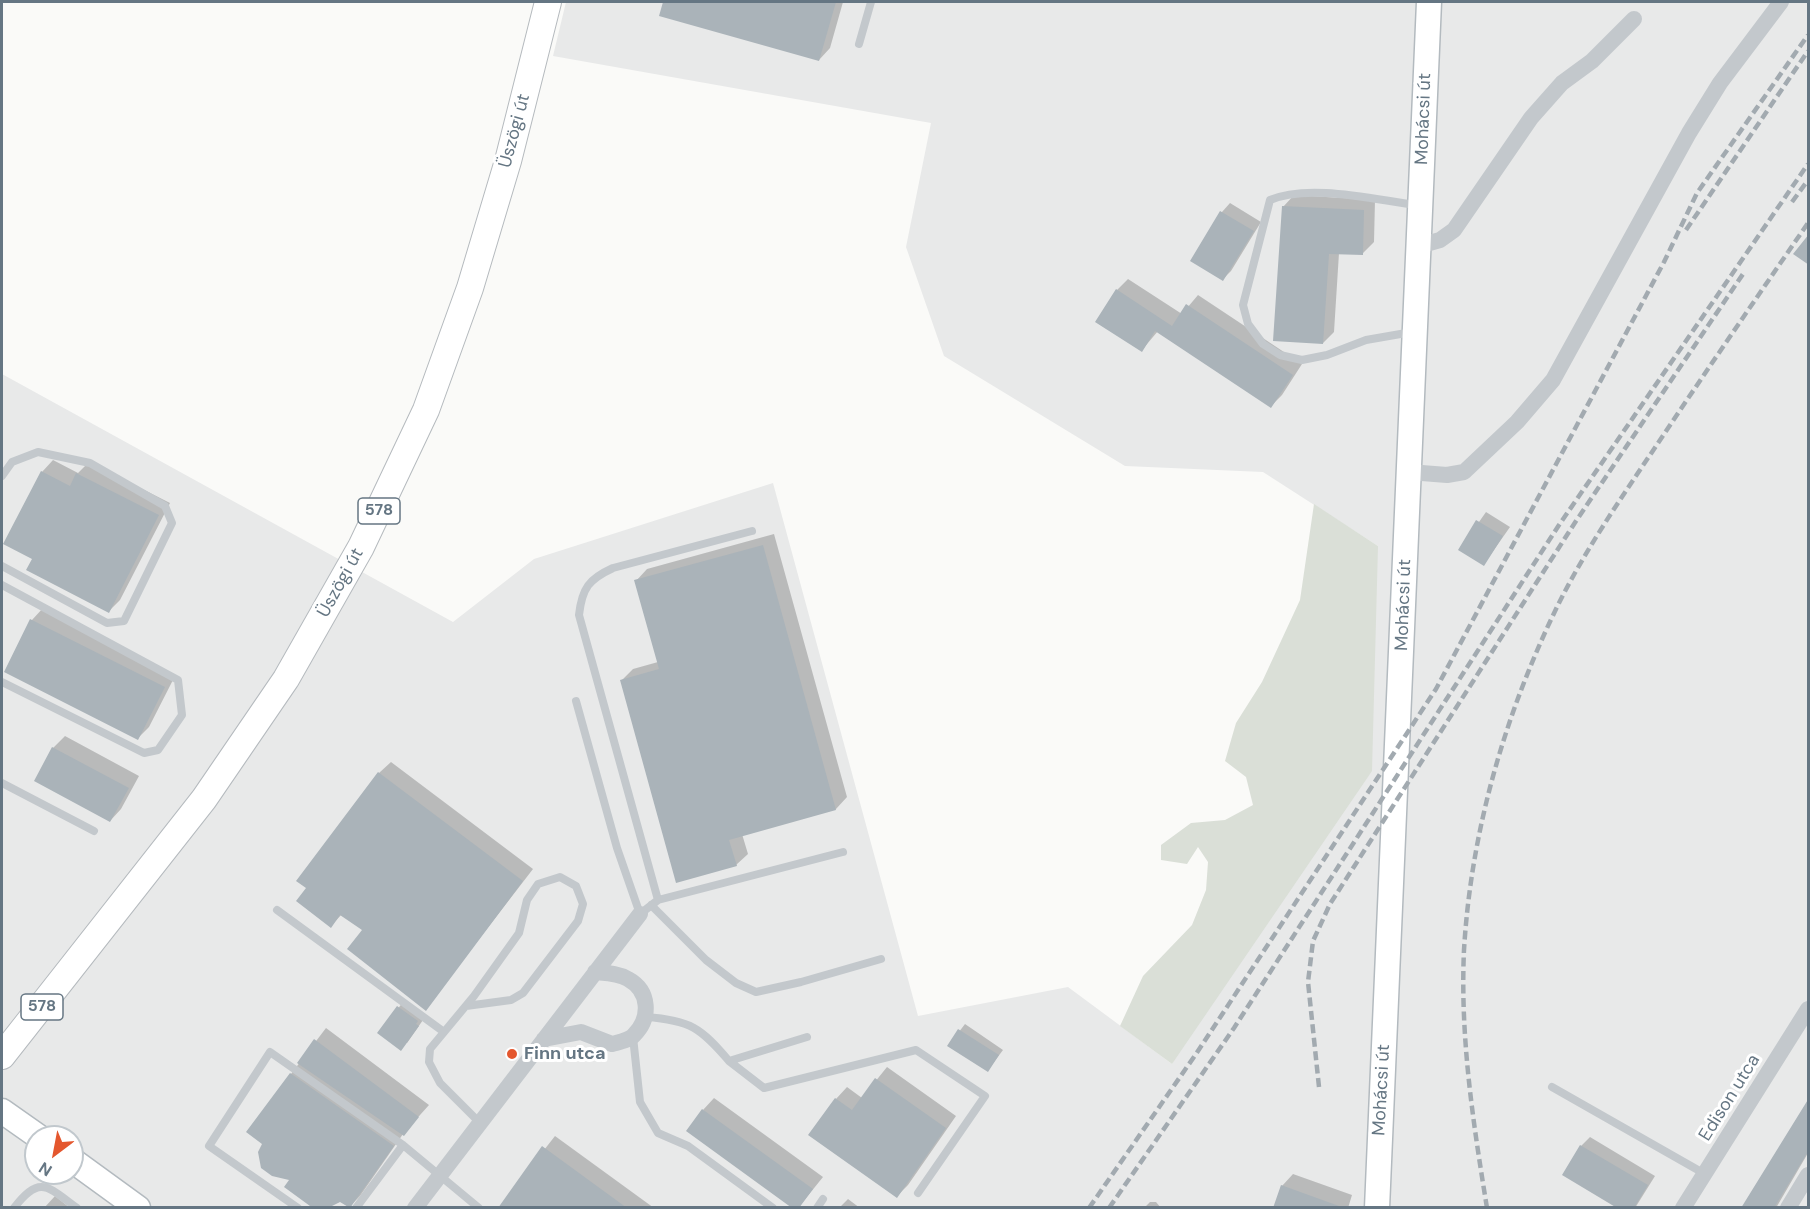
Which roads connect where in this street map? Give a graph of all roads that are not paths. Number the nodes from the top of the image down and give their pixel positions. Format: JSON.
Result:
{"nodes":[{"id":1,"x":548,"y":2,"type":"edge"},
{"id":2,"x":871,"y":2,"type":"edge"},
{"id":3,"x":1429,"y":2,"type":"edge"},
{"id":4,"x":1781,"y":2,"type":"edge"},
{"id":5,"x":1634,"y":19,"type":"dead end"},
{"id":6,"x":859,"y":44,"type":"dead end"},
{"id":7,"x":1420,"y":205,"type":"junction"},
{"id":8,"x":1419,"y":246,"type":"junction"},
{"id":9,"x":1415,"y":332,"type":"junction"},
{"id":10,"x":1409,"y":472,"type":"junction"},
{"id":11,"x":2,"y":476,"type":"edge"},
{"id":12,"x":752,"y":531,"type":"dead end"},
{"id":13,"x":2,"y":566,"type":"edge"},
{"id":14,"x":2,"y":585,"type":"edge"},
{"id":15,"x":2,"y":682,"type":"edge"},
{"id":16,"x":576,"y":701,"type":"dead end"},
{"id":17,"x":2,"y":783,"type":"edge"},
{"id":18,"x":94,"y":831,"type":"dead end"},
{"id":19,"x":843,"y":852,"type":"dead end"},
{"id":20,"x":650,"y":907,"type":"junction"},
{"id":21,"x":277,"y":910,"type":"dead end"},
{"id":22,"x":882,"y":959,"type":"dead end"},
{"id":23,"x":595,"y":972,"type":"junction"},
{"id":24,"x":466,"y":1006,"type":"junction"},
{"id":25,"x":1809,"y":1009,"type":"edge"},
{"id":26,"x":646,"y":1017,"type":"junction"},
{"id":27,"x":444,"y":1032,"type":"junction"},
{"id":28,"x":633,"y":1037,"type":"junction"},
{"id":29,"x":807,"y":1037,"type":"dead end"},
{"id":30,"x":544,"y":1039,"type":"junction"},
{"id":31,"x":2,"y":1056,"type":"edge"},
{"id":32,"x":729,"y":1061,"type":"junction"},
{"id":33,"x":1552,"y":1087,"type":"dead end"},
{"id":34,"x":2,"y":1111,"type":"edge"},
{"id":35,"x":480,"y":1123,"type":"junction"},
{"id":36,"x":24,"y":1126,"type":"edge"},
{"id":37,"x":403,"y":1145,"type":"junction"},
{"id":38,"x":84,"y":1169,"type":"edge"},
{"id":39,"x":1706,"y":1174,"type":"junction"},
{"id":40,"x":1809,"y":1175,"type":"edge"},
{"id":41,"x":441,"y":1176,"type":"junction"},
{"id":42,"x":918,"y":1192,"type":"dead end"},
{"id":43,"x":823,"y":1198,"type":"dead end"},
{"id":44,"x":14,"y":1208,"type":"edge"},
{"id":45,"x":77,"y":1208,"type":"edge"},
{"id":46,"x":138,"y":1208,"type":"edge"},
{"id":47,"x":298,"y":1208,"type":"edge"},
{"id":48,"x":356,"y":1208,"type":"edge"},
{"id":49,"x":415,"y":1208,"type":"edge"},
{"id":50,"x":479,"y":1208,"type":"edge"},
{"id":51,"x":773,"y":1208,"type":"edge"},
{"id":52,"x":817,"y":1208,"type":"edge"},
{"id":53,"x":1377,"y":1208,"type":"edge"},
{"id":54,"x":1683,"y":1208,"type":"edge"},
{"id":55,"x":1788,"y":1208,"type":"edge"}],
"edges":[{"from":1,"to":31,"type":"main road","name":"Üszögi út","number":"578"},
{"from":2,"to":6,"type":"lane"},
{"from":3,"to":7,"type":"main road","name":"Mohácsi út"},
{"from":4,"to":10,"type":"street"},
{"from":5,"to":8,"type":"street"},
{"from":7,"to":8,"type":"main road","name":"Mohácsi út"},
{"from":7,"to":9,"type":"lane"},
{"from":8,"to":9,"type":"main road","name":"Mohácsi út"},
{"from":9,"to":10,"type":"main road","name":"Mohácsi út"},
{"from":10,"to":53,"type":"main road","name":"Mohácsi út"},
{"from":11,"to":13,"type":"lane"},
{"from":12,"to":20,"type":"lane"},
{"from":14,"to":15,"type":"lane"},
{"from":16,"to":20,"type":"lane"},
{"from":17,"to":18,"type":"lane"},
{"from":19,"to":20,"type":"lane"},
{"from":20,"to":22,"type":"lane"},
{"from":20,"to":23,"type":"street"},
{"from":21,"to":27,"type":"lane"},
{"from":23,"to":26,"type":"street"},
{"from":23,"to":30,"type":"street"},
{"from":24,"to":24,"type":"lane"},
{"from":24,"to":27,"type":"lane"},
{"from":25,"to":39,"type":"street","name":"Edison utca"},
{"from":26,"to":28,"type":"street"},
{"from":26,"to":32,"type":"lane"},
{"from":27,"to":35,"type":"lane"},
{"from":28,"to":30,"type":"street"},
{"from":28,"to":51,"type":"lane"},
{"from":29,"to":32,"type":"lane"},
{"from":30,"to":35,"type":"street"},
{"from":32,"to":42,"type":"lane"},
{"from":33,"to":39,"type":"lane"},
{"from":34,"to":36,"type":"main road"},
{"from":35,"to":41,"type":"street"},
{"from":37,"to":41,"type":"lane"},
{"from":37,"to":47,"type":"lane"},
{"from":37,"to":48,"type":"lane"},
{"from":38,"to":46,"type":"main road"},
{"from":39,"to":54,"type":"street","name":"Edison utca"},
{"from":40,"to":55,"type":"street"},
{"from":41,"to":49,"type":"street"},
{"from":41,"to":50,"type":"lane"},
{"from":43,"to":52,"type":"lane"},
{"from":44,"to":45,"type":"lane"}]}
